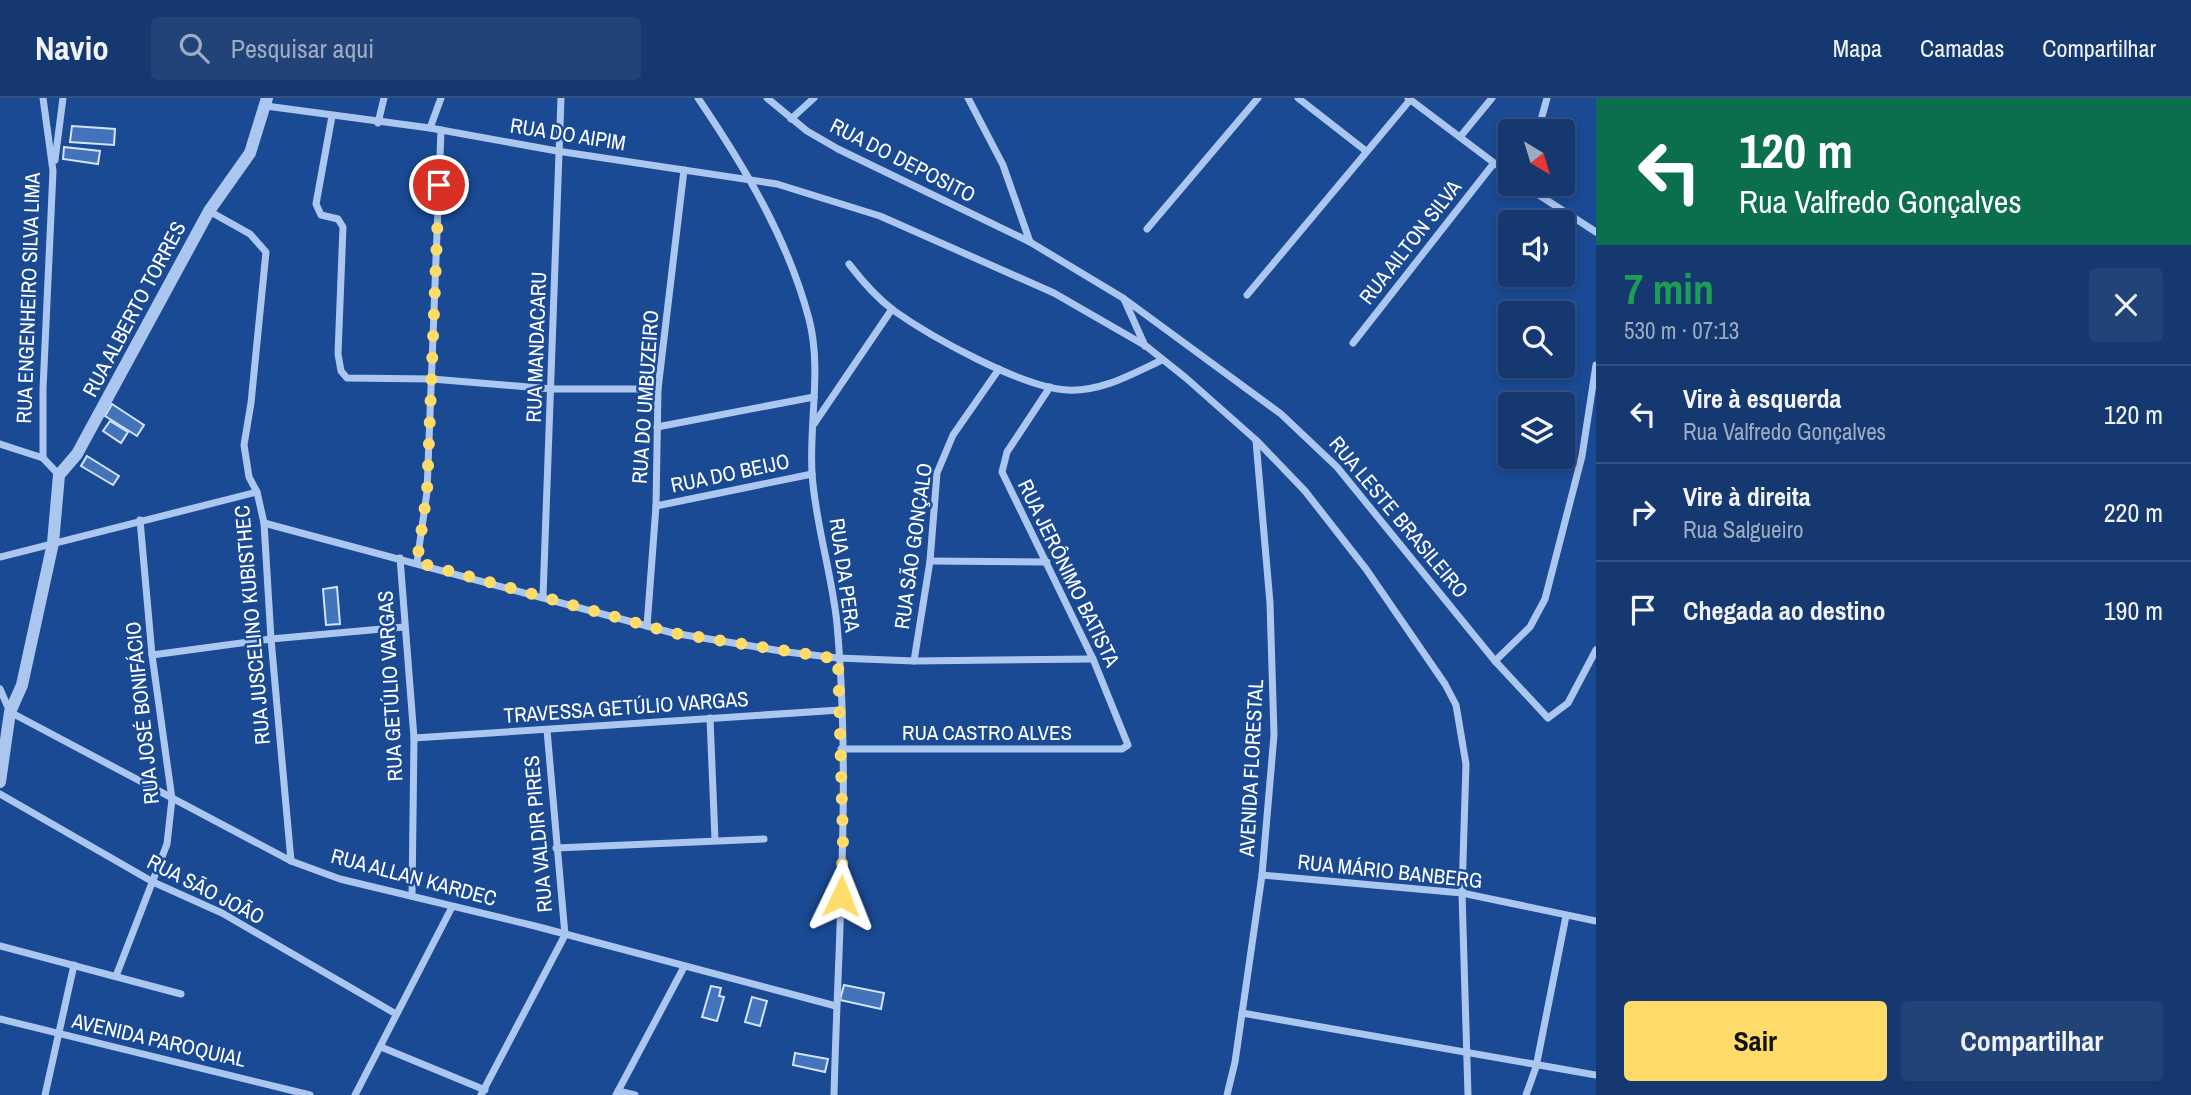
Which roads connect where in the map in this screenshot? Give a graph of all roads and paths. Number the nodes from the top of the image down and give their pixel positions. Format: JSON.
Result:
{"nodes":[{"id":1,"x":43,"y":98,"type":"edge"},
{"id":2,"x":63,"y":98,"type":"edge"},
{"id":3,"x":384,"y":98,"type":"edge"},
{"id":4,"x":441,"y":98,"type":"edge"},
{"id":5,"x":561,"y":98,"type":"edge"},
{"id":6,"x":698,"y":98,"type":"edge"},
{"id":7,"x":767,"y":98,"type":"edge"},
{"id":8,"x":814,"y":98,"type":"edge"},
{"id":9,"x":968,"y":98,"type":"edge"},
{"id":10,"x":1258,"y":98,"type":"edge"},
{"id":11,"x":1298,"y":98,"type":"edge"},
{"id":12,"x":1492,"y":98,"type":"edge"},
{"id":13,"x":1547,"y":98,"type":"edge"},
{"id":14,"x":1409,"y":99,"type":"edge"},
{"id":15,"x":266,"y":102,"type":"edge"},
{"id":16,"x":332,"y":116,"type":"junction"},
{"id":17,"x":790,"y":118,"type":"junction"},
{"id":18,"x":1541,"y":119,"type":"edge"},
{"id":19,"x":379,"y":122,"type":"junction"},
{"id":20,"x":430,"y":128,"type":"junction"},
{"id":21,"x":441,"y":130,"type":"junction"},
{"id":22,"x":1460,"y":137,"type":"junction"},
{"id":23,"x":557,"y":151,"type":"junction"},
{"id":24,"x":1366,"y":151,"type":"junction"},
{"id":25,"x":1494,"y":163,"type":"junction"},
{"id":26,"x":1498,"y":166,"type":"edge"},
{"id":27,"x":684,"y":170,"type":"junction"},
{"id":28,"x":53,"y":171,"type":"junction"},
{"id":29,"x":752,"y":179,"type":"junction"},
{"id":30,"x":1541,"y":196,"type":"edge"},
{"id":31,"x":209,"y":211,"type":"junction"},
{"id":32,"x":1147,"y":229,"type":"dead end"},
{"id":33,"x":1596,"y":232,"type":"edge"},
{"id":34,"x":1030,"y":242,"type":"junction"},
{"id":35,"x":849,"y":264,"type":"dead end"},
{"id":36,"x":1248,"y":295,"type":"dead end"},
{"id":37,"x":1123,"y":298,"type":"junction"},
{"id":38,"x":892,"y":309,"type":"junction"},
{"id":39,"x":1353,"y":343,"type":"dead end"},
{"id":40,"x":1146,"y":346,"type":"junction"},
{"id":41,"x":1162,"y":360,"type":"junction"},
{"id":42,"x":1596,"y":365,"type":"edge"},
{"id":43,"x":999,"y":369,"type":"junction"},
{"id":44,"x":432,"y":379,"type":"junction"},
{"id":45,"x":1050,"y":387,"type":"junction"},
{"id":46,"x":552,"y":389,"type":"junction"},
{"id":47,"x":658,"y":389,"type":"junction"},
{"id":48,"x":814,"y":397,"type":"junction"},
{"id":49,"x":657,"y":427,"type":"junction"},
{"id":50,"x":812,"y":427,"type":"junction"},
{"id":51,"x":1256,"y":440,"type":"junction"},
{"id":52,"x":0,"y":444,"type":"edge"},
{"id":53,"x":43,"y":458,"type":"junction"},
{"id":54,"x":812,"y":474,"type":"junction"},
{"id":55,"x":59,"y":475,"type":"junction"},
{"id":56,"x":257,"y":492,"type":"junction"},
{"id":57,"x":656,"y":506,"type":"junction"},
{"id":58,"x":140,"y":520,"type":"junction"},
{"id":59,"x":264,"y":523,"type":"junction"},
{"id":60,"x":53,"y":543,"type":"junction"},
{"id":61,"x":0,"y":556,"type":"edge"},
{"id":62,"x":400,"y":558,"type":"junction"},
{"id":63,"x":930,"y":561,"type":"junction"},
{"id":64,"x":417,"y":562,"type":"junction"},
{"id":65,"x":1047,"y":562,"type":"junction"},
{"id":66,"x":543,"y":597,"type":"junction"},
{"id":67,"x":647,"y":626,"type":"junction"},
{"id":68,"x":404,"y":627,"type":"junction"},
{"id":69,"x":271,"y":639,"type":"junction"},
{"id":70,"x":1596,"y":650,"type":"edge"},
{"id":71,"x":152,"y":655,"type":"junction"},
{"id":72,"x":838,"y":659,"type":"junction"},
{"id":73,"x":1093,"y":659,"type":"junction"},
{"id":74,"x":914,"y":661,"type":"junction"},
{"id":75,"x":1495,"y":661,"type":"junction"},
{"id":76,"x":0,"y":689,"type":"edge"},
{"id":77,"x":840,"y":710,"type":"junction"},
{"id":78,"x":10,"y":712,"type":"junction"},
{"id":79,"x":710,"y":718,"type":"junction"},
{"id":80,"x":547,"y":730,"type":"junction"},
{"id":81,"x":414,"y":738,"type":"junction"},
{"id":82,"x":1128,"y":742,"type":"joint"},
{"id":83,"x":841,"y":749,"type":"junction"},
{"id":84,"x":0,"y":782,"type":"edge"},
{"id":85,"x":0,"y":794,"type":"edge"},
{"id":86,"x":172,"y":799,"type":"junction"},
{"id":87,"x":764,"y":839,"type":"dead end"},
{"id":88,"x":715,"y":840,"type":"junction"},
{"id":89,"x":556,"y":848,"type":"junction"},
{"id":90,"x":291,"y":861,"type":"junction"},
{"id":91,"x":1262,"y":875,"type":"junction"},
{"id":92,"x":153,"y":883,"type":"junction"},
{"id":93,"x":1462,"y":893,"type":"junction"},
{"id":94,"x":411,"y":897,"type":"junction"},
{"id":95,"x":452,"y":907,"type":"junction"},
{"id":96,"x":1566,"y":916,"type":"junction"},
{"id":97,"x":1596,"y":921,"type":"edge"},
{"id":98,"x":565,"y":935,"type":"junction"},
{"id":99,"x":0,"y":946,"type":"edge"},
{"id":100,"x":74,"y":965,"type":"junction"},
{"id":101,"x":684,"y":967,"type":"junction"},
{"id":102,"x":117,"y":976,"type":"junction"},
{"id":103,"x":181,"y":994,"type":"dead end"},
{"id":104,"x":836,"y":1006,"type":"junction"},
{"id":105,"x":1242,"y":1013,"type":"junction"},
{"id":106,"x":396,"y":1014,"type":"junction"},
{"id":107,"x":0,"y":1019,"type":"edge"},
{"id":108,"x":59,"y":1035,"type":"junction"},
{"id":109,"x":381,"y":1047,"type":"junction"},
{"id":110,"x":1467,"y":1052,"type":"junction"},
{"id":111,"x":1536,"y":1067,"type":"junction"},
{"id":112,"x":1596,"y":1075,"type":"edge"},
{"id":113,"x":483,"y":1092,"type":"edge"},
{"id":114,"x":617,"y":1093,"type":"edge"},
{"id":115,"x":45,"y":1095,"type":"edge"},
{"id":116,"x":310,"y":1095,"type":"edge"},
{"id":117,"x":355,"y":1095,"type":"edge"},
{"id":118,"x":635,"y":1095,"type":"edge"},
{"id":119,"x":834,"y":1095,"type":"edge"},
{"id":120,"x":1227,"y":1095,"type":"edge"},
{"id":121,"x":1468,"y":1095,"type":"edge"},
{"id":122,"x":1526,"y":1095,"type":"edge"}],
"edges":[{"from":1,"to":28,"type":"street","name":"RUA ENGENHEIRO SILVA LIMA"},
{"from":2,"to":28,"type":"street"},
{"from":3,"to":19,"type":"street"},
{"from":4,"to":20,"type":"street"},
{"from":5,"to":23,"type":"street","name":"RUA MANDACARU"},
{"from":6,"to":29,"type":"street","name":"RUA DA PERA"},
{"from":7,"to":17,"type":"street","name":"RUA DO DEPOSITO"},
{"from":8,"to":17,"type":"street"},
{"from":9,"to":34,"type":"street"},
{"from":10,"to":32,"type":"street"},
{"from":11,"to":24,"type":"street"},
{"from":12,"to":22,"type":"street"},
{"from":13,"to":18,"type":"street"},
{"from":14,"to":22,"type":"street"},
{"from":14,"to":24,"type":"street"},
{"from":15,"to":16,"type":"street","name":"RUA DO AIPIM"},
{"from":15,"to":31,"type":"street","name":"RUA ALBERTO TORRES"},
{"from":16,"to":19,"type":"street","name":"RUA DO AIPIM"},
{"from":16,"to":44,"type":"street"},
{"from":17,"to":34,"type":"street","name":"RUA DO DEPOSITO"},
{"from":19,"to":20,"type":"street","name":"RUA DO AIPIM"},
{"from":20,"to":21,"type":"street","name":"RUA DO AIPIM"},
{"from":21,"to":23,"type":"street","name":"RUA DO AIPIM"},
{"from":21,"to":44,"type":"street"},
{"from":22,"to":25,"type":"street"},
{"from":23,"to":27,"type":"street","name":"RUA DO AIPIM"},
{"from":23,"to":46,"type":"street","name":"RUA MANDACARU"},
{"from":24,"to":36,"type":"street"},
{"from":25,"to":26,"type":"street"},
{"from":25,"to":39,"type":"street","name":"RUA AILTON SILVA"},
{"from":27,"to":29,"type":"street","name":"RUA DO AIPIM"},
{"from":27,"to":47,"type":"street","name":"RUA DO UMBUZEIRO"},
{"from":28,"to":53,"type":"street","name":"RUA ENGENHEIRO SILVA LIMA"},
{"from":29,"to":40,"type":"street","name":"RUA DO AIPIM"},
{"from":29,"to":48,"type":"street","name":"RUA DA PERA"},
{"from":30,"to":33,"type":"street"},
{"from":31,"to":55,"type":"street","name":"RUA ALBERTO TORRES"},
{"from":31,"to":56,"type":"street","name":"RUA JUSCELINO KUBISTHEC"},
{"from":34,"to":37,"type":"street","name":"RUA LESTE BRASILEIRO"},
{"from":35,"to":38,"type":"street"},
{"from":37,"to":40,"type":"street"},
{"from":37,"to":75,"type":"street","name":"RUA LESTE BRASILEIRO"},
{"from":38,"to":43,"type":"street"},
{"from":38,"to":50,"type":"street"},
{"from":40,"to":41,"type":"street"},
{"from":41,"to":45,"type":"street"},
{"from":41,"to":51,"type":"street"},
{"from":42,"to":75,"type":"street"},
{"from":43,"to":45,"type":"street"},
{"from":43,"to":63,"type":"street","name":"RUA SÃO GONÇALO"},
{"from":44,"to":46,"type":"street"},
{"from":44,"to":64,"type":"street"},
{"from":45,"to":65,"type":"street","name":"RUA JERÔNIMO BATISTA"},
{"from":46,"to":47,"type":"street"},
{"from":46,"to":66,"type":"street","name":"RUA MANDACARU"},
{"from":47,"to":49,"type":"street","name":"RUA DO UMBUZEIRO"},
{"from":48,"to":49,"type":"street"},
{"from":48,"to":50,"type":"street","name":"RUA DA PERA"},
{"from":49,"to":57,"type":"street","name":"RUA DO UMBUZEIRO"},
{"from":50,"to":54,"type":"street","name":"RUA DA PERA"},
{"from":51,"to":91,"type":"street","name":"AVENIDA FLORESTAL"},
{"from":51,"to":93,"type":"street"},
{"from":52,"to":53,"type":"street"},
{"from":53,"to":55,"type":"street"},
{"from":54,"to":57,"type":"street","name":"RUA DO BEIJO"},
{"from":54,"to":72,"type":"street","name":"RUA DA PERA"},
{"from":55,"to":60,"type":"street"},
{"from":56,"to":58,"type":"street"},
{"from":56,"to":59,"type":"street","name":"RUA JUSCELINO KUBISTHEC"},
{"from":57,"to":67,"type":"street","name":"RUA DO UMBUZEIRO"},
{"from":58,"to":60,"type":"street"},
{"from":58,"to":71,"type":"street","name":"RUA JOSÉ BONIFÁCIO"},
{"from":59,"to":62,"type":"street"},
{"from":59,"to":69,"type":"street","name":"RUA JUSCELINO KUBISTHEC"},
{"from":60,"to":61,"type":"street"},
{"from":60,"to":78,"type":"street"},
{"from":62,"to":64,"type":"street"},
{"from":62,"to":68,"type":"street","name":"RUA GETÚLIO VARGAS"},
{"from":63,"to":65,"type":"street"},
{"from":63,"to":74,"type":"street","name":"RUA SÃO GONÇALO"},
{"from":64,"to":66,"type":"street"},
{"from":65,"to":73,"type":"street","name":"RUA JERÔNIMO BATISTA"},
{"from":66,"to":67,"type":"street"},
{"from":67,"to":72,"type":"street"},
{"from":68,"to":69,"type":"street"},
{"from":68,"to":81,"type":"street","name":"RUA GETÚLIO VARGAS"},
{"from":69,"to":71,"type":"street"},
{"from":69,"to":90,"type":"street","name":"RUA JUSCELINO KUBISTHEC"},
{"from":70,"to":75,"type":"street","name":"RUA LESTE BRASILEIRO"},
{"from":71,"to":86,"type":"street","name":"RUA JOSÉ BONIFÁCIO"},
{"from":72,"to":74,"type":"street"},
{"from":72,"to":77,"type":"street","name":"RUA DA PERA"},
{"from":73,"to":74,"type":"street"},
{"from":73,"to":82,"type":"street","name":"RUA JERÔNIMO BATISTA"},
{"from":76,"to":78,"type":"street"},
{"from":77,"to":79,"type":"street","name":"TRAVESSA GETÚLIO VARGAS"},
{"from":77,"to":83,"type":"street","name":"RUA DA PERA"},
{"from":78,"to":84,"type":"street"},
{"from":78,"to":86,"type":"street","name":"RUA ALLAN KARDEC"},
{"from":79,"to":80,"type":"street","name":"TRAVESSA GETÚLIO VARGAS"},
{"from":79,"to":88,"type":"street"},
{"from":80,"to":81,"type":"street","name":"TRAVESSA GETÚLIO VARGAS"},
{"from":80,"to":89,"type":"street","name":"RUA VALDIR PIRES"},
{"from":81,"to":94,"type":"street","name":"RUA GETÚLIO VARGAS"},
{"from":82,"to":83,"type":"street","name":"RUA CASTRO ALVES"},
{"from":83,"to":104,"type":"street","name":"RUA DA PERA"},
{"from":85,"to":92,"type":"street","name":"RUA SÃO JOÃO"},
{"from":86,"to":90,"type":"street","name":"RUA ALLAN KARDEC"},
{"from":86,"to":92,"type":"street","name":"RUA JOSÉ BONIFÁCIO"},
{"from":87,"to":88,"type":"street"},
{"from":88,"to":89,"type":"street"},
{"from":89,"to":98,"type":"street","name":"RUA VALDIR PIRES"},
{"from":90,"to":94,"type":"street","name":"RUA ALLAN KARDEC"},
{"from":91,"to":93,"type":"street","name":"RUA MÁRIO BANBERG"},
{"from":91,"to":105,"type":"street","name":"AVENIDA FLORESTAL"},
{"from":92,"to":102,"type":"street","name":"RUA JOSÉ BONIFÁCIO"},
{"from":92,"to":106,"type":"street","name":"RUA SÃO JOÃO"},
{"from":93,"to":96,"type":"street","name":"RUA MÁRIO BANBERG"},
{"from":93,"to":110,"type":"street"},
{"from":94,"to":95,"type":"street","name":"RUA ALLAN KARDEC"},
{"from":95,"to":98,"type":"street","name":"RUA ALLAN KARDEC"},
{"from":95,"to":106,"type":"street"},
{"from":96,"to":97,"type":"street","name":"RUA MÁRIO BANBERG"},
{"from":96,"to":111,"type":"street"},
{"from":98,"to":101,"type":"street","name":"RUA ALLAN KARDEC"},
{"from":98,"to":113,"type":"street"},
{"from":99,"to":100,"type":"street"},
{"from":100,"to":102,"type":"street"},
{"from":100,"to":108,"type":"street"},
{"from":101,"to":104,"type":"street","name":"RUA ALLAN KARDEC"},
{"from":101,"to":114,"type":"street"},
{"from":102,"to":103,"type":"street"},
{"from":104,"to":119,"type":"street","name":"RUA DA PERA"},
{"from":105,"to":110,"type":"street"},
{"from":105,"to":120,"type":"street","name":"AVENIDA FLORESTAL"},
{"from":106,"to":109,"type":"street"},
{"from":107,"to":108,"type":"street","name":"AVENIDA PAROQUIAL"},
{"from":108,"to":115,"type":"street"},
{"from":108,"to":116,"type":"street","name":"AVENIDA PAROQUIAL"},
{"from":109,"to":113,"type":"street"},
{"from":109,"to":117,"type":"street"},
{"from":110,"to":111,"type":"street"},
{"from":110,"to":121,"type":"street"},
{"from":111,"to":112,"type":"street"},
{"from":111,"to":122,"type":"street"},
{"from":114,"to":118,"type":"street"}]}
